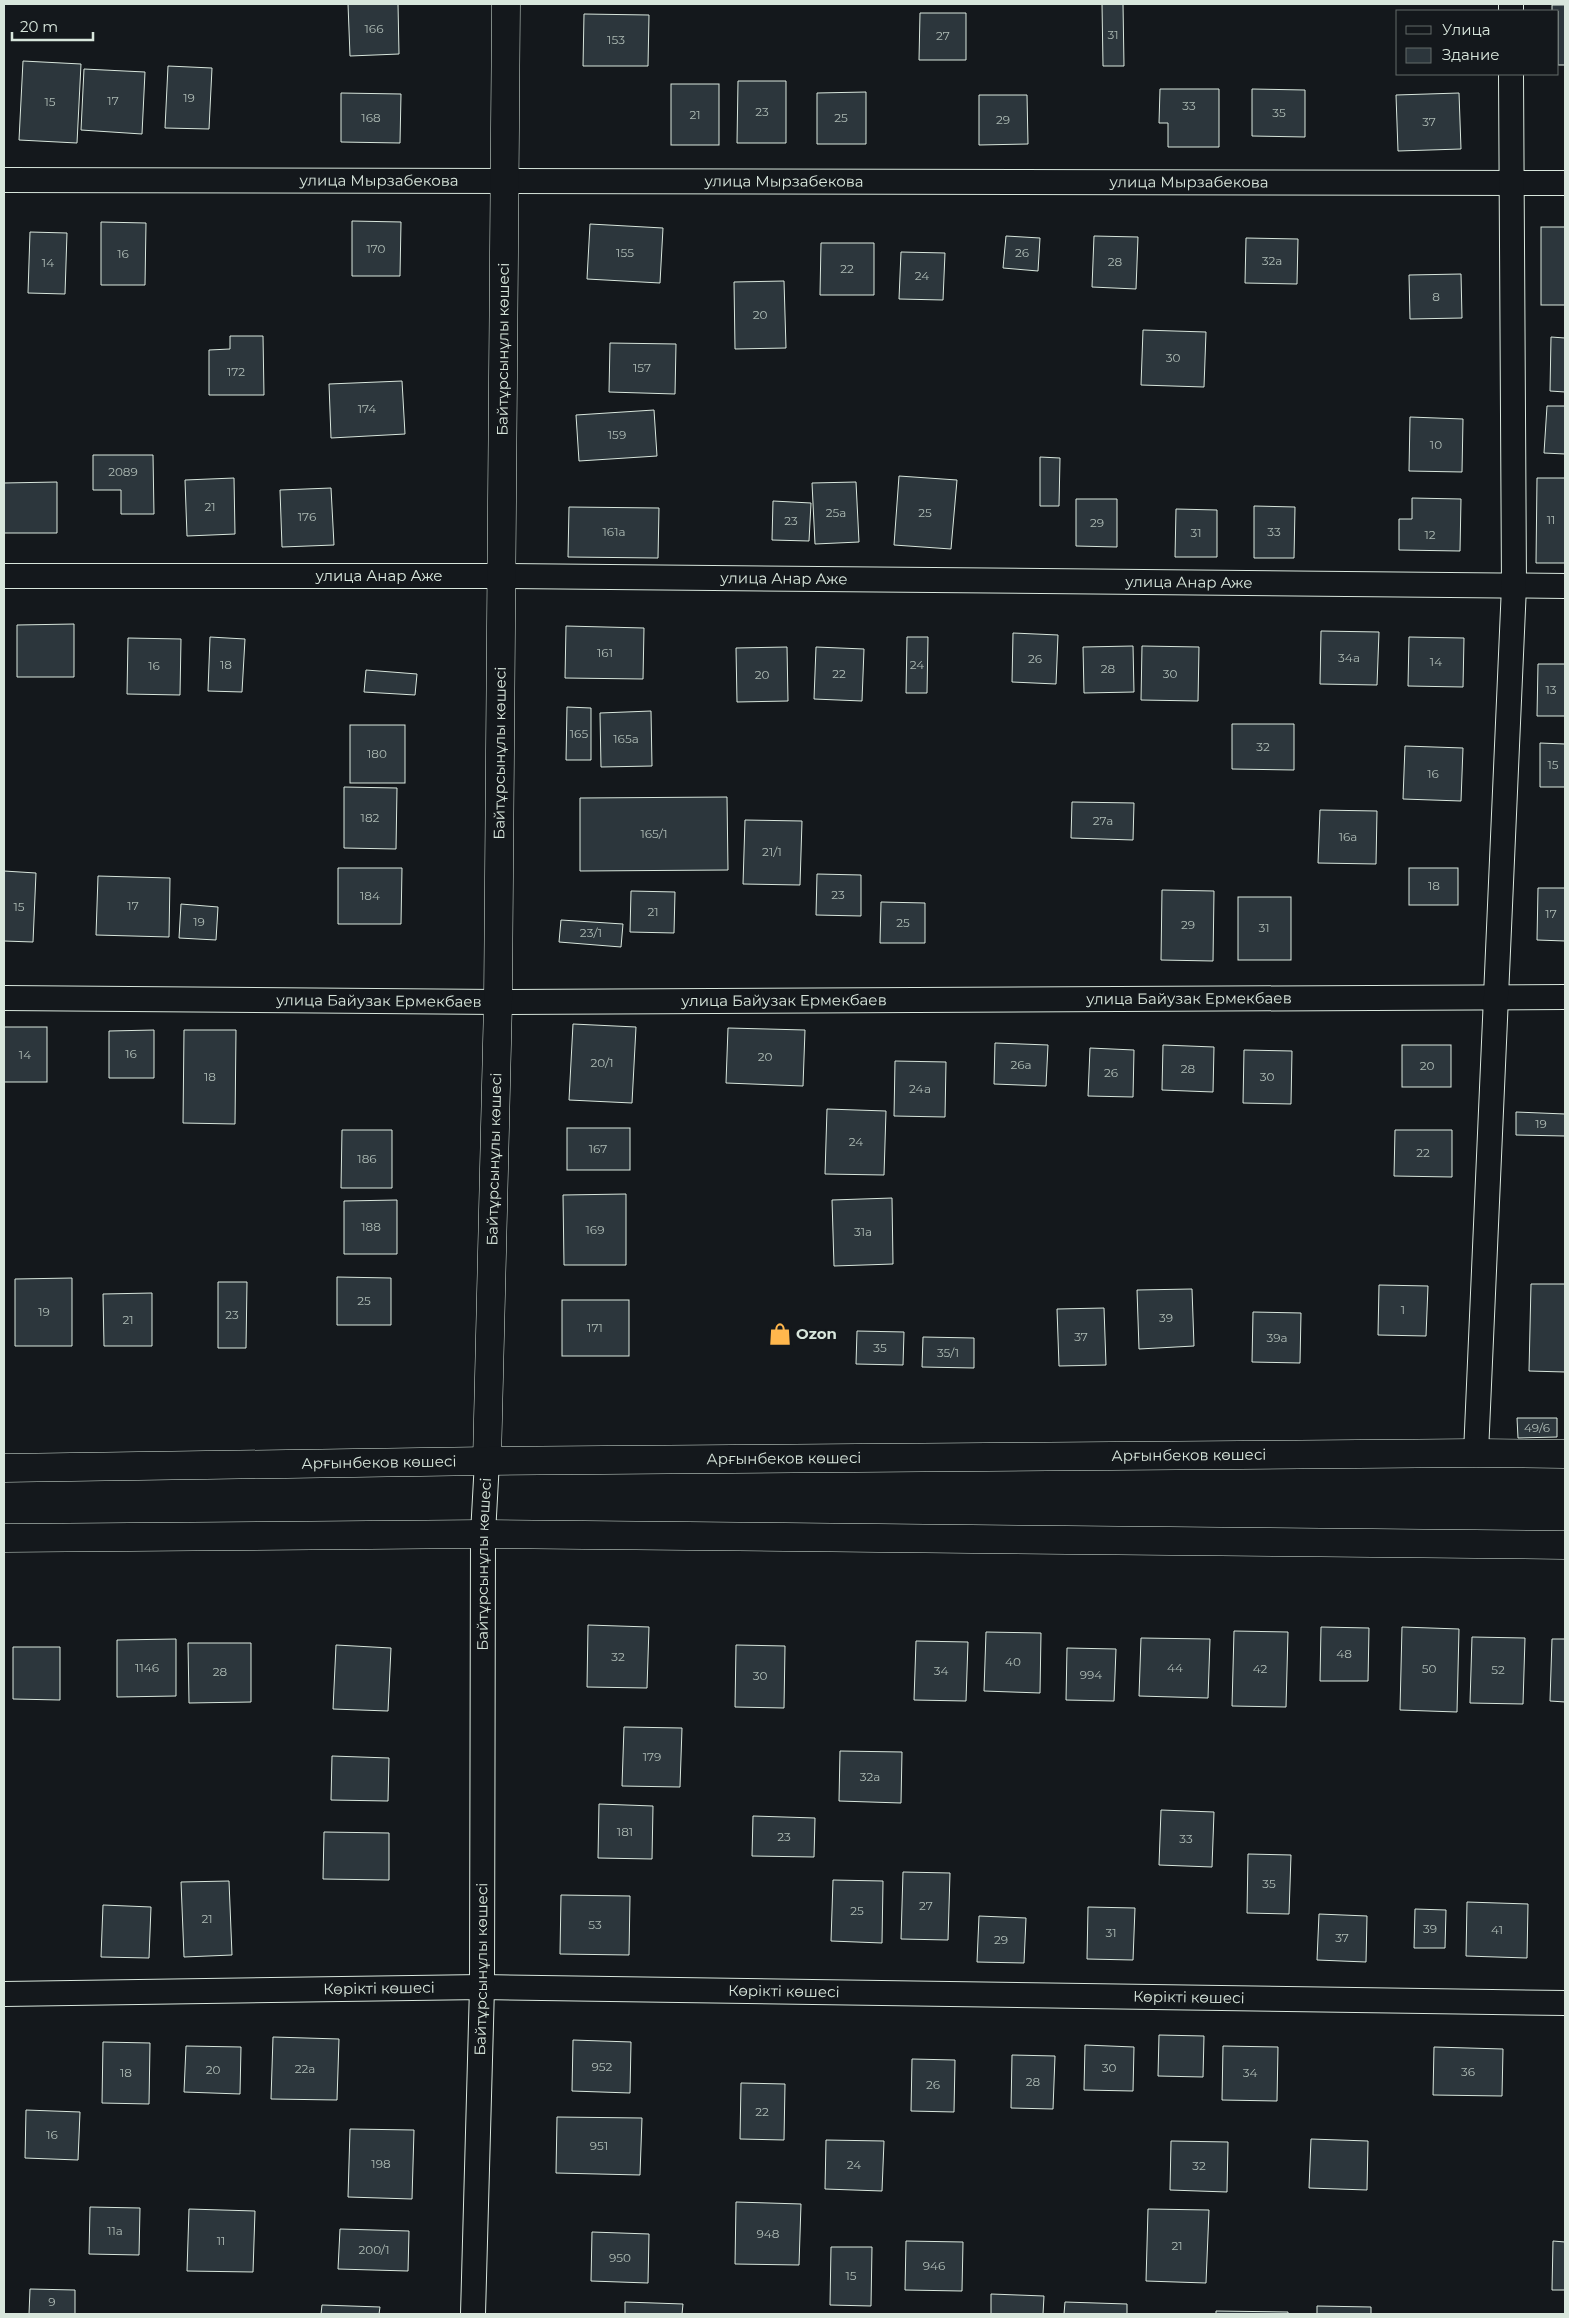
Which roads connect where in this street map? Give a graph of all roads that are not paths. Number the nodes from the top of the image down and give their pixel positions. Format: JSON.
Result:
{"nodes":[{"id":1,"x":506,"y":4,"type":"edge"},
{"id":2,"x":1512,"y":75,"type":"edge"},
{"id":3,"x":4,"y":180,"type":"edge"},
{"id":4,"x":505,"y":181,"type":"junction"},
{"id":5,"x":1512,"y":182,"type":"junction"},
{"id":6,"x":1565,"y":183,"type":"edge"},
{"id":7,"x":4,"y":576,"type":"edge"},
{"id":8,"x":502,"y":576,"type":"junction"},
{"id":9,"x":1514,"y":586,"type":"junction"},
{"id":10,"x":1565,"y":586,"type":"edge"},
{"id":11,"x":1496,"y":997,"type":"junction"},
{"id":12,"x":1565,"y":997,"type":"edge"},
{"id":13,"x":4,"y":998,"type":"edge"},
{"id":14,"x":498,"y":1002,"type":"junction"},
{"id":15,"x":1476,"y":1453,"type":"junction"},
{"id":16,"x":1565,"y":1454,"type":"edge"},
{"id":17,"x":487,"y":1461,"type":"junction"},
{"id":18,"x":4,"y":1468,"type":"edge"},
{"id":19,"x":483,"y":1534,"type":"junction"},
{"id":20,"x":4,"y":1538,"type":"edge"},
{"id":21,"x":1565,"y":1545,"type":"edge"},
{"id":22,"x":482,"y":1987,"type":"junction"},
{"id":23,"x":4,"y":1994,"type":"edge"},
{"id":24,"x":1565,"y":2003,"type":"edge"},
{"id":25,"x":473,"y":2314,"type":"edge"}],
"edges":[{"from":1,"to":4,"type":"main road","name":"Байтұрсынұлы көшесі"},
{"from":2,"to":5,"type":"street"},
{"from":3,"to":4,"type":"street","name":"улица Мырзабекова"},
{"from":4,"to":5,"type":"street","name":"улица Мырзабекова"},
{"from":4,"to":8,"type":"main road","name":"Байтұрсынұлы көшесі"},
{"from":5,"to":6,"type":"street","name":"улица Мырзабекова"},
{"from":5,"to":9,"type":"street"},
{"from":7,"to":8,"type":"street","name":"улица Анар Аже"},
{"from":8,"to":9,"type":"street","name":"улица Анар Аже"},
{"from":8,"to":14,"type":"main road","name":"Байтұрсынұлы көшесі"},
{"from":9,"to":10,"type":"street","name":"улица Анар Аже"},
{"from":9,"to":11,"type":"street"},
{"from":11,"to":12,"type":"street","name":"улица Байузак Ермекбаев"},
{"from":11,"to":14,"type":"street","name":"улица Байузак Ермекбаев"},
{"from":11,"to":15,"type":"street"},
{"from":13,"to":14,"type":"street","name":"улица Байузак Ермекбаев"},
{"from":14,"to":17,"type":"main road","name":"Байтұрсынұлы көшесі"},
{"from":15,"to":16,"type":"main road","name":"Арғынбеков көшесі"},
{"from":15,"to":17,"type":"main road","name":"Арғынбеков көшесі"},
{"from":17,"to":18,"type":"main road","name":"Арғынбеков көшесі"},
{"from":17,"to":19,"type":"street","name":"Байтұрсынұлы көшесі"},
{"from":19,"to":20,"type":"main road"},
{"from":19,"to":21,"type":"main road"},
{"from":19,"to":22,"type":"street","name":"Байтұрсынұлы көшесі"},
{"from":22,"to":23,"type":"street","name":"Көрікті көшесі"},
{"from":22,"to":24,"type":"street","name":"Көрікті көшесі"},
{"from":22,"to":25,"type":"street","name":"Байтұрсынұлы көшесі"}]}
